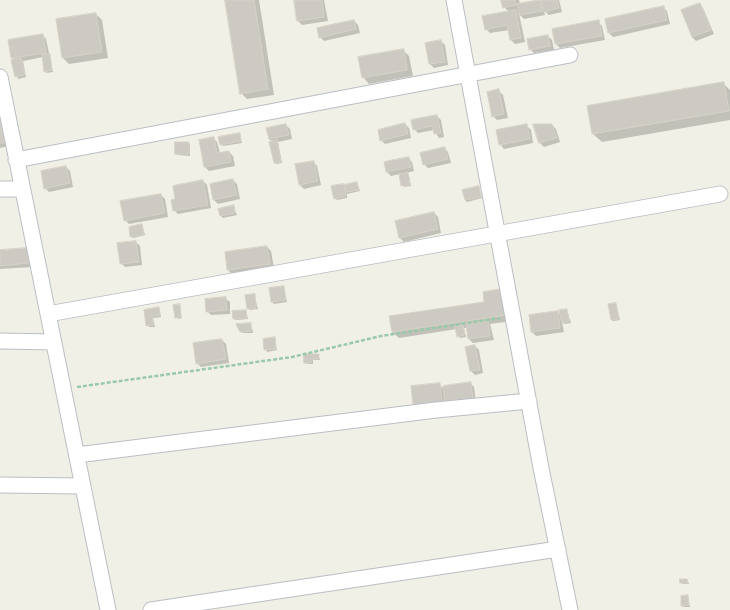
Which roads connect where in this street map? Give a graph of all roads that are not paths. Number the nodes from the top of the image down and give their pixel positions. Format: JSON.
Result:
{"nodes":[{"id":1,"x":454,"y":0,"type":"edge"},
{"id":2,"x":570,"y":55,"type":"dead end"},
{"id":3,"x":468,"y":74,"type":"junction"},
{"id":4,"x":0,"y":77,"type":"edge"},
{"id":5,"x":16,"y":160,"type":"junction"},
{"id":6,"x":0,"y":189,"type":"edge"},
{"id":7,"x":21,"y":189,"type":"junction"},
{"id":8,"x":720,"y":194,"type":"dead end"},
{"id":9,"x":497,"y":233,"type":"junction"},
{"id":10,"x":48,"y":314,"type":"junction"},
{"id":11,"x":0,"y":341,"type":"edge"},
{"id":12,"x":54,"y":342,"type":"junction"},
{"id":13,"x":528,"y":401,"type":"junction"},
{"id":14,"x":77,"y":455,"type":"junction"},
{"id":15,"x":0,"y":485,"type":"edge"},
{"id":16,"x":83,"y":486,"type":"junction"},
{"id":17,"x":558,"y":549,"type":"junction"},
{"id":18,"x":108,"y":610,"type":"edge"},
{"id":19,"x":151,"y":610,"type":"edge"},
{"id":20,"x":570,"y":610,"type":"edge"}],
"edges":[{"from":1,"to":3,"type":"street"},
{"from":2,"to":3,"type":"street"},
{"from":3,"to":5,"type":"street"},
{"from":3,"to":9,"type":"street"},
{"from":4,"to":5,"type":"street"},
{"from":5,"to":7,"type":"street"},
{"from":6,"to":7,"type":"street"},
{"from":7,"to":10,"type":"street"},
{"from":8,"to":9,"type":"street"},
{"from":9,"to":10,"type":"street"},
{"from":9,"to":13,"type":"street"},
{"from":10,"to":12,"type":"street"},
{"from":11,"to":12,"type":"street"},
{"from":12,"to":14,"type":"street"},
{"from":13,"to":14,"type":"street"},
{"from":13,"to":17,"type":"street"},
{"from":14,"to":16,"type":"street"},
{"from":15,"to":16,"type":"street"},
{"from":16,"to":18,"type":"street"},
{"from":17,"to":19,"type":"street"},
{"from":17,"to":20,"type":"street"}]}
